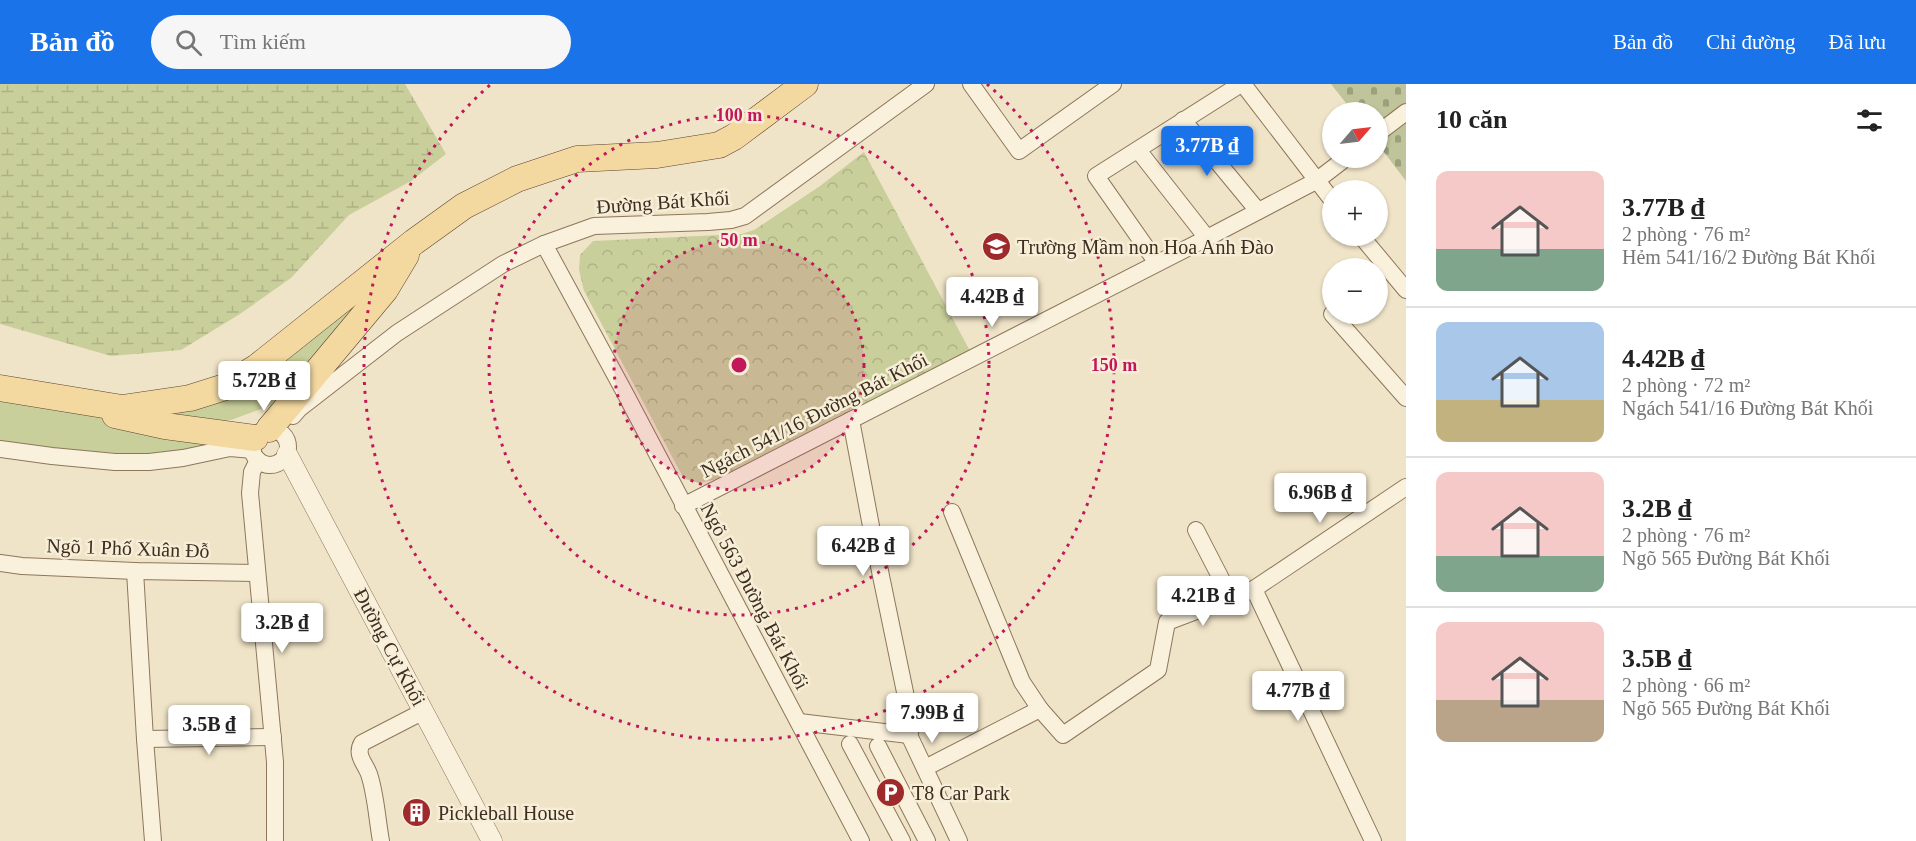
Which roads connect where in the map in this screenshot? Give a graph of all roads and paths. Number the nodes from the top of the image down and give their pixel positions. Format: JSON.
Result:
{"nodes":[{"id":1,"x":805,"y":84,"type":"edge"},
{"id":2,"x":926,"y":84,"type":"edge"},
{"id":3,"x":971,"y":84,"type":"edge"},
{"id":4,"x":1113,"y":84,"type":"edge"},
{"id":5,"x":1242,"y":84,"type":"edge"},
{"id":6,"x":1406,"y":112,"type":"edge"},
{"id":7,"x":1183,"y":120,"type":"junction"},
{"id":8,"x":1388,"y":126,"type":"edge"},
{"id":9,"x":1138,"y":150,"type":"junction"},
{"id":10,"x":1333,"y":168,"type":"edge"},
{"id":11,"x":1316,"y":181,"type":"junction"},
{"id":12,"x":1322,"y":188,"type":"edge"},
{"id":13,"x":1258,"y":211,"type":"junction"},
{"id":14,"x":1207,"y":238,"type":"junction"},
{"id":15,"x":414,"y":242,"type":"junction"},
{"id":16,"x":544,"y":244,"type":"junction"},
{"id":17,"x":1370,"y":246,"type":"edge"},
{"id":18,"x":1157,"y":262,"type":"junction"},
{"id":19,"x":1404,"y":282,"type":"edge"},
{"id":20,"x":1341,"y":324,"type":"edge"},
{"id":21,"x":0,"y":388,"type":"edge"},
{"id":22,"x":61,"y":398,"type":"junction"},
{"id":23,"x":1406,"y":398,"type":"edge"},
{"id":24,"x":851,"y":420,"type":"junction"},
{"id":25,"x":263,"y":442,"type":"junction"},
{"id":26,"x":0,"y":448,"type":"edge"},
{"id":27,"x":287,"y":454,"type":"junction"},
{"id":28,"x":1406,"y":488,"type":"edge"},
{"id":29,"x":683,"y":506,"type":"junction"},
{"id":30,"x":952,"y":512,"type":"dead end"},
{"id":31,"x":1197,"y":530,"type":"dead end"},
{"id":32,"x":0,"y":563,"type":"edge"},
{"id":33,"x":135,"y":571,"type":"junction"},
{"id":34,"x":256,"y":573,"type":"junction"},
{"id":35,"x":1254,"y":589,"type":"junction"},
{"id":36,"x":1231,"y":598,"type":"junction"},
{"id":37,"x":1040,"y":709,"type":"junction"},
{"id":38,"x":424,"y":711,"type":"junction"},
{"id":39,"x":799,"y":722,"type":"junction"},
{"id":40,"x":909,"y":735,"type":"junction"},
{"id":41,"x":273,"y":737,"type":"junction"},
{"id":42,"x":145,"y":740,"type":"junction"},
{"id":43,"x":850,"y":744,"type":"dead end"},
{"id":44,"x":878,"y":746,"type":"dead end"},
{"id":45,"x":925,"y":768,"type":"junction"},
{"id":46,"x":153,"y":841,"type":"edge"},
{"id":47,"x":275,"y":841,"type":"edge"},
{"id":48,"x":381,"y":841,"type":"edge"},
{"id":49,"x":492,"y":841,"type":"edge"},
{"id":50,"x":861,"y":841,"type":"edge"},
{"id":51,"x":902,"y":841,"type":"edge"},
{"id":52,"x":927,"y":841,"type":"edge"},
{"id":53,"x":959,"y":841,"type":"edge"},
{"id":54,"x":1373,"y":841,"type":"edge"}],
"edges":[{"from":1,"to":15,"type":"main road"},
{"from":2,"to":16,"type":"street","name":"Đường Bát Khối"},
{"from":3,"to":4,"type":"street"},
{"from":5,"to":7,"type":"street"},
{"from":5,"to":11,"type":"street"},
{"from":6,"to":8,"type":"street"},
{"from":7,"to":9,"type":"street"},
{"from":7,"to":13,"type":"street"},
{"from":9,"to":14,"type":"street"},
{"from":9,"to":18,"type":"street"},
{"from":10,"to":11,"type":"street","name":"Ngách 541/16 Đường Bát Khối"},
{"from":11,"to":12,"type":"street"},
{"from":11,"to":13,"type":"street","name":"Ngách 541/16 Đường Bát Khối"},
{"from":13,"to":14,"type":"street","name":"Ngách 541/16 Đường Bát Khối"},
{"from":14,"to":18,"type":"street","name":"Ngách 541/16 Đường Bát Khối"},
{"from":15,"to":22,"type":"main road"},
{"from":15,"to":25,"type":"main road"},
{"from":16,"to":25,"type":"street","name":"Đường Bát Khối"},
{"from":16,"to":29,"type":"street","name":"Ngõ 563 Đường Bát Khối"},
{"from":17,"to":19,"type":"street"},
{"from":18,"to":24,"type":"street","name":"Ngách 541/16 Đường Bát Khối"},
{"from":20,"to":23,"type":"street"},
{"from":21,"to":22,"type":"main road"},
{"from":22,"to":25,"type":"main road"},
{"from":24,"to":29,"type":"street","name":"Ngách 541/16 Đường Bát Khối"},
{"from":24,"to":40,"type":"street"},
{"from":25,"to":26,"type":"street"},
{"from":25,"to":27,"type":"street"},
{"from":25,"to":27,"type":"street"},
{"from":25,"to":34,"type":"street"},
{"from":27,"to":38,"type":"street","name":"Đường Cự Khối"},
{"from":28,"to":35,"type":"street"},
{"from":29,"to":39,"type":"street","name":"Ngõ 563 Đường Bát Khối"},
{"from":30,"to":37,"type":"street"},
{"from":31,"to":36,"type":"street"},
{"from":32,"to":33,"type":"street","name":"Ngõ 1 Phố Xuân Đỗ"},
{"from":33,"to":34,"type":"street","name":"Ngõ 1 Phố Xuân Đỗ"},
{"from":33,"to":42,"type":"street"},
{"from":34,"to":41,"type":"street"},
{"from":35,"to":36,"type":"street"},
{"from":35,"to":54,"type":"street"},
{"from":36,"to":37,"type":"street"},
{"from":37,"to":45,"type":"street"},
{"from":38,"to":48,"type":"street"},
{"from":38,"to":49,"type":"street","name":"Đường Cự Khối"},
{"from":39,"to":40,"type":"street"},
{"from":39,"to":50,"type":"street","name":"Ngõ 563 Đường Bát Khối"},
{"from":40,"to":45,"type":"street"},
{"from":41,"to":42,"type":"street"},
{"from":41,"to":47,"type":"street"},
{"from":42,"to":46,"type":"street"},
{"from":43,"to":51,"type":"street"},
{"from":44,"to":52,"type":"street"},
{"from":45,"to":53,"type":"street"}]}
